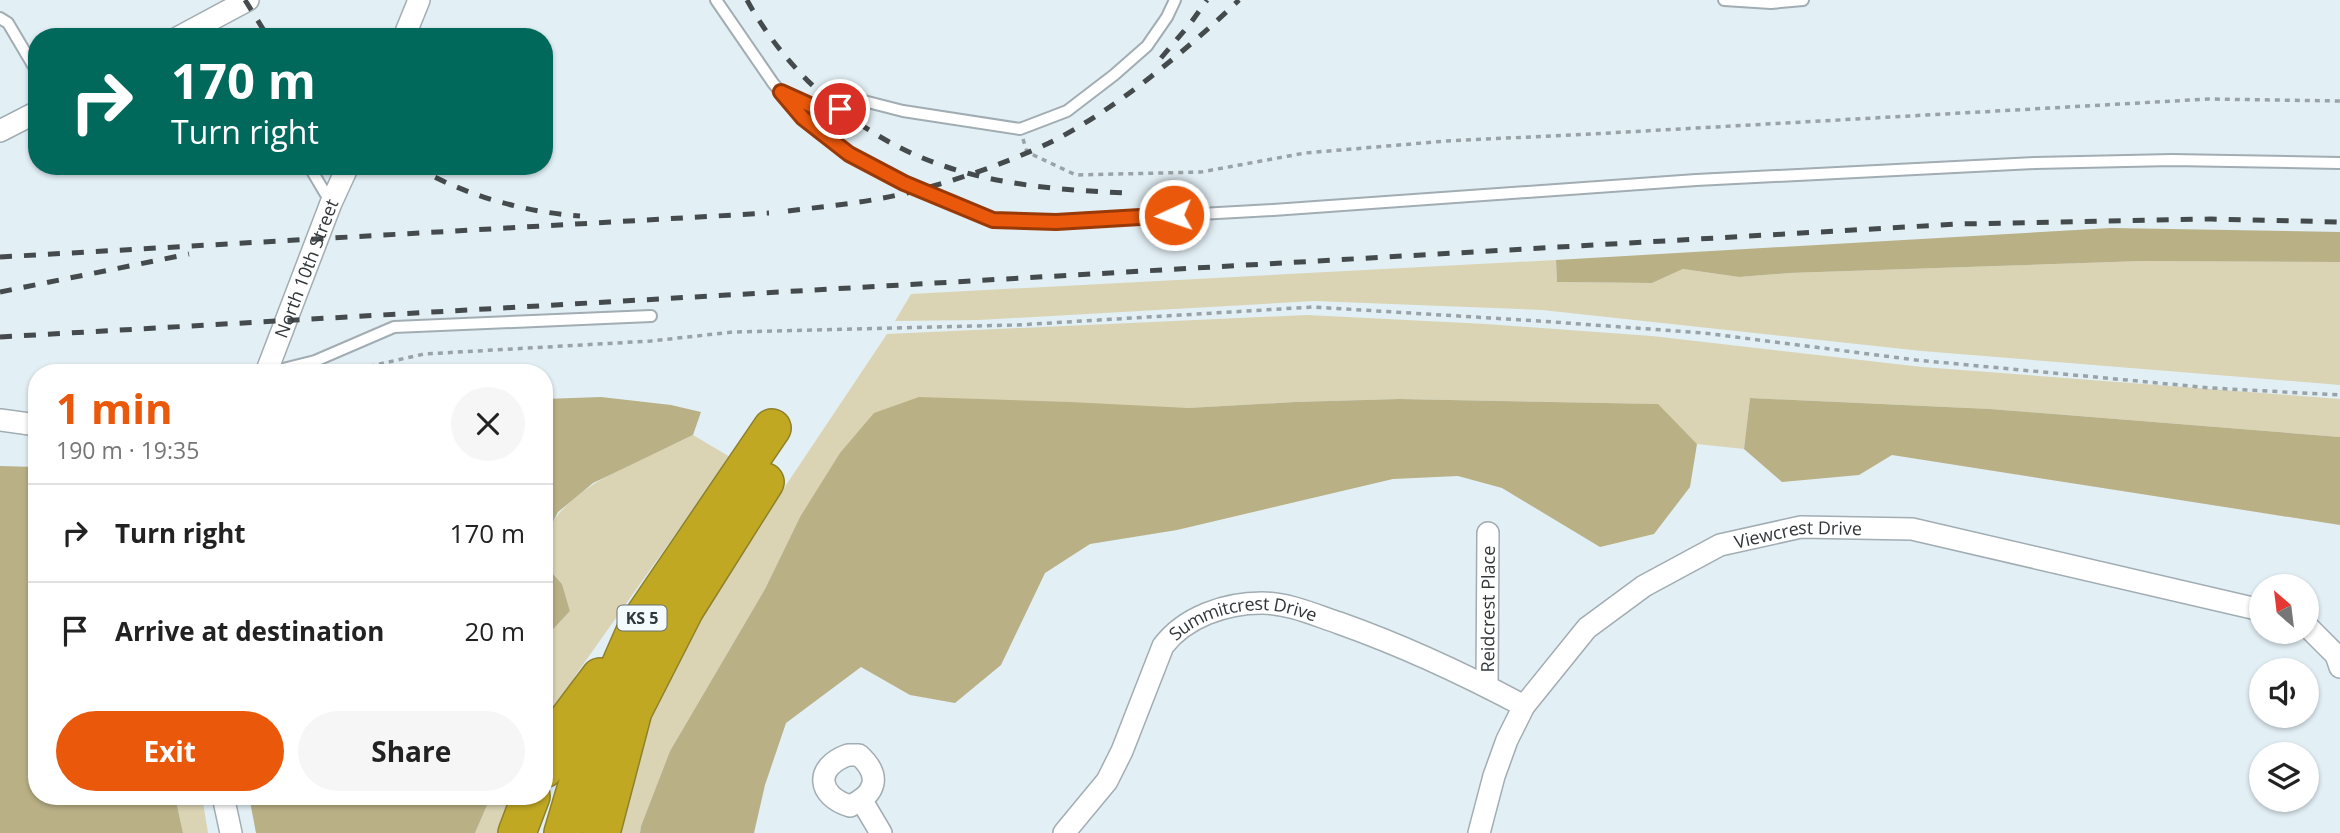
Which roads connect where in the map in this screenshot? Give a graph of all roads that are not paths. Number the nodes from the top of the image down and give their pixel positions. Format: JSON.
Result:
{"nodes":[{"id":1,"x":248,"y":0,"type":"edge"},
{"id":2,"x":419,"y":0,"type":"edge"},
{"id":3,"x":716,"y":0,"type":"edge"},
{"id":4,"x":1175,"y":0,"type":"edge"},
{"id":5,"x":1724,"y":0,"type":"edge"},
{"id":6,"x":1803,"y":0,"type":"edge"},
{"id":7,"x":1762,"y":1,"type":"edge"},
{"id":8,"x":0,"y":19,"type":"edge"},
{"id":9,"x":196,"y":28,"type":"edge"},
{"id":10,"x":408,"y":28,"type":"edge"},
{"id":11,"x":28,"y":57,"type":"edge"},
{"id":12,"x":781,"y":92,"type":"junction"},
{"id":13,"x":28,"y":116,"type":"edge"},
{"id":14,"x":0,"y":131,"type":"edge"},
{"id":15,"x":2340,"y":163,"type":"edge"},
{"id":16,"x":314,"y":175,"type":"edge"},
{"id":17,"x":344,"y":175,"type":"edge"},
{"id":18,"x":331,"y":203,"type":"junction"},
{"id":19,"x":651,"y":316,"type":"dead end"},
{"id":20,"x":270,"y":364,"type":"edge"},
{"id":21,"x":300,"y":364,"type":"edge"},
{"id":22,"x":0,"y":420,"type":"edge"},
{"id":23,"x":28,"y":424,"type":"edge"},
{"id":24,"x":1488,"y":533,"type":"dead end"},
{"id":25,"x":2249,"y":607,"type":"edge"},
{"id":26,"x":638,"y":625,"type":"junction"},
{"id":27,"x":2319,"y":638,"type":"edge"},
{"id":28,"x":2340,"y":667,"type":"edge"},
{"id":29,"x":1487,"y":686,"type":"junction"},
{"id":30,"x":1524,"y":706,"type":"junction"},
{"id":31,"x":553,"y":751,"type":"edge"},
{"id":32,"x":862,"y":801,"type":"dead end"},
{"id":33,"x":225,"y":805,"type":"edge"},
{"id":34,"x":528,"y":805,"type":"edge"},
{"id":35,"x":230,"y":833,"type":"edge"},
{"id":36,"x":517,"y":833,"type":"edge"},
{"id":37,"x":563,"y":833,"type":"edge"},
{"id":38,"x":601,"y":833,"type":"edge"},
{"id":39,"x":881,"y":833,"type":"edge"},
{"id":40,"x":1064,"y":833,"type":"edge"},
{"id":41,"x":1479,"y":833,"type":"edge"}],
"edges":[{"from":1,"to":9,"type":"street"},
{"from":2,"to":10,"type":"street"},
{"from":3,"to":12,"type":"lane"},
{"from":4,"to":12,"type":"lane"},
{"from":5,"to":7,"type":"lane"},
{"from":6,"to":7,"type":"lane"},
{"from":8,"to":11,"type":"lane"},
{"from":12,"to":15,"type":"lane"},
{"from":13,"to":14,"type":"street"},
{"from":16,"to":18,"type":"lane"},
{"from":17,"to":18,"type":"street","name":"North 10th Street"},
{"from":18,"to":20,"type":"street","name":"North 10th Street"},
{"from":19,"to":21,"type":"lane"},
{"from":22,"to":23,"type":"street"},
{"from":24,"to":29,"type":"street","name":"Reidcrest Place"},
{"from":25,"to":30,"type":"street","name":"Viewcrest Drive"},
{"from":26,"to":31,"type":"highway"},
{"from":26,"to":37,"type":"highway","number":"KS 5"},
{"from":26,"to":38,"type":"highway","number":"KS 5"},
{"from":27,"to":28,"type":"street"},
{"from":29,"to":30,"type":"street","name":"Summitcrest Drive"},
{"from":29,"to":40,"type":"street","name":"Summitcrest Drive"},
{"from":30,"to":41,"type":"street","name":"Viewcrest Drive"},
{"from":32,"to":39,"type":"street"},
{"from":33,"to":35,"type":"street"},
{"from":34,"to":36,"type":"highway"}]}
